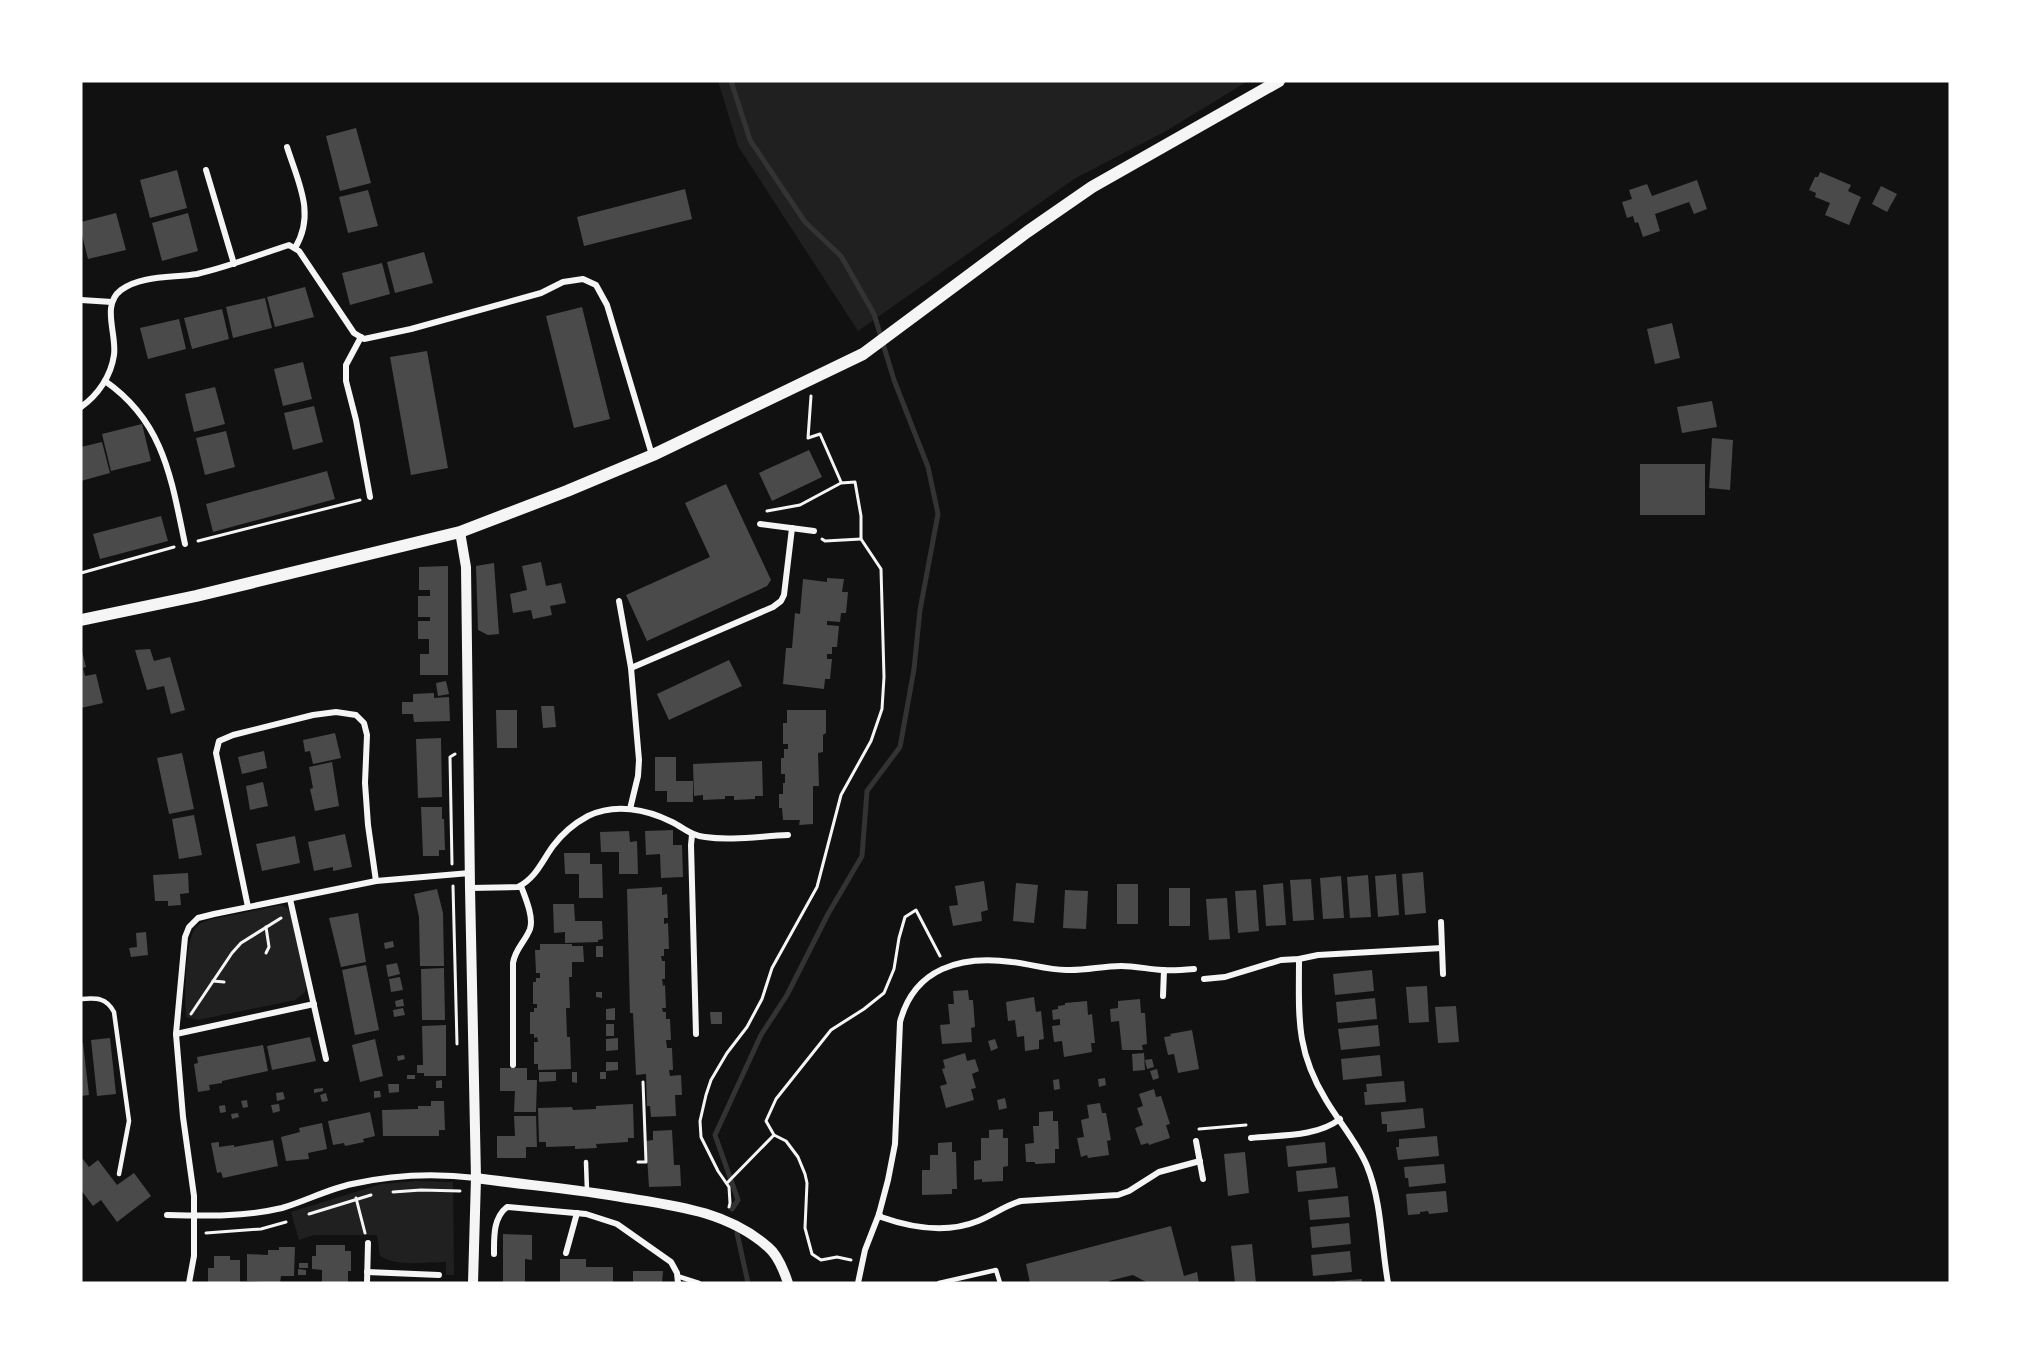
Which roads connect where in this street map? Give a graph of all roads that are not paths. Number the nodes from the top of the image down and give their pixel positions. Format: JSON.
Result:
{"nodes":[{"id":1,"x":1279,"y":81,"type":"edge"},
{"id":2,"x":287,"y":147,"type":"dead end"},
{"id":3,"x":206,"y":170,"type":"dead end"},
{"id":4,"x":295,"y":248,"type":"junction"},
{"id":5,"x":234,"y":264,"type":"junction"},
{"id":6,"x":81,"y":300,"type":"edge"},
{"id":7,"x":112,"y":302,"type":"junction"},
{"id":8,"x":361,"y":337,"type":"junction"},
{"id":9,"x":105,"y":381,"type":"junction"},
{"id":10,"x":81,"y":408,"type":"edge"},
{"id":11,"x":652,"y":455,"type":"junction"},
{"id":12,"x":370,"y":497,"type":"road end"},
{"id":13,"x":760,"y":524,"type":"road end"},
{"id":14,"x":792,"y":528,"type":"junction"},
{"id":15,"x":814,"y":531,"type":"road end"},
{"id":16,"x":460,"y":532,"type":"junction"},
{"id":17,"x":186,"y":544,"type":"road end"},
{"id":18,"x":619,"y":601,"type":"dead end"},
{"id":19,"x":81,"y":620,"type":"edge"},
{"id":20,"x":631,"y":668,"type":"junction"},
{"id":21,"x":630,"y":809,"type":"junction"},
{"id":22,"x":692,"y":835,"type":"junction"},
{"id":23,"x":788,"y":835,"type":"dead end"},
{"id":24,"x":470,"y":873,"type":"junction"},
{"id":25,"x":376,"y":881,"type":"junction"},
{"id":26,"x":521,"y":886,"type":"junction"},
{"id":27,"x":470,"y":888,"type":"junction"},
{"id":28,"x":290,"y":898,"type":"junction"},
{"id":29,"x":248,"y":907,"type":"junction"},
{"id":30,"x":1441,"y":922,"type":"dead end"},
{"id":31,"x":1442,"y":948,"type":"junction"},
{"id":32,"x":1299,"y":959,"type":"junction"},
{"id":33,"x":1194,"y":969,"type":"dead end"},
{"id":34,"x":1164,"y":970,"type":"junction"},
{"id":35,"x":1443,"y":974,"type":"dead end"},
{"id":36,"x":1204,"y":979,"type":"dead end"},
{"id":37,"x":1163,"y":996,"type":"dead end"},
{"id":38,"x":81,"y":999,"type":"edge"},
{"id":39,"x":314,"y":1004,"type":"junction"},
{"id":40,"x":176,"y":1034,"type":"junction"},
{"id":41,"x":696,"y":1034,"type":"dead end"},
{"id":42,"x":326,"y":1059,"type":"dead end"},
{"id":43,"x":513,"y":1065,"type":"dead end"},
{"id":44,"x":1340,"y":1119,"type":"junction"},
{"id":45,"x":1251,"y":1138,"type":"dead end"},
{"id":46,"x":1196,"y":1141,"type":"dead end"},
{"id":47,"x":1200,"y":1161,"type":"junction"},
{"id":48,"x":586,"y":1162,"type":"dead end"},
{"id":49,"x":119,"y":1174,"type":"dead end"},
{"id":50,"x":476,"y":1178,"type":"junction"},
{"id":51,"x":1203,"y":1179,"type":"dead end"},
{"id":52,"x":587,"y":1191,"type":"junction"},
{"id":53,"x":576,"y":1213,"type":"junction"},
{"id":54,"x":879,"y":1214,"type":"junction"},
{"id":55,"x":167,"y":1215,"type":"dead end"},
{"id":56,"x":193,"y":1215,"type":"junction"},
{"id":57,"x":368,"y":1243,"type":"road end"},
{"id":58,"x":566,"y":1253,"type":"dead end"},
{"id":59,"x":494,"y":1254,"type":"dead end"},
{"id":60,"x":367,"y":1272,"type":"junction"},
{"id":61,"x":439,"y":1275,"type":"dead end"},
{"id":62,"x":678,"y":1279,"type":"edge"},
{"id":63,"x":189,"y":1283,"type":"edge"},
{"id":64,"x":367,"y":1283,"type":"edge"},
{"id":65,"x":473,"y":1283,"type":"edge"},
{"id":66,"x":699,"y":1283,"type":"edge"},
{"id":67,"x":788,"y":1283,"type":"edge"},
{"id":68,"x":858,"y":1283,"type":"edge"},
{"id":69,"x":939,"y":1283,"type":"edge"},
{"id":70,"x":1000,"y":1283,"type":"edge"},
{"id":71,"x":1388,"y":1283,"type":"edge"}],
"edges":[{"from":1,"to":11,"type":"main road"},
{"from":2,"to":4,"type":"street"},
{"from":3,"to":5,"type":"street"},
{"from":4,"to":5,"type":"street"},
{"from":4,"to":8,"type":"street"},
{"from":5,"to":7,"type":"street"},
{"from":6,"to":7,"type":"street"},
{"from":7,"to":9,"type":"street"},
{"from":8,"to":11,"type":"street"},
{"from":8,"to":12,"type":"street"},
{"from":9,"to":10,"type":"street"},
{"from":9,"to":17,"type":"street"},
{"from":11,"to":16,"type":"main road"},
{"from":13,"to":14,"type":"street"},
{"from":14,"to":15,"type":"street"},
{"from":14,"to":20,"type":"street"},
{"from":16,"to":19,"type":"main road"},
{"from":16,"to":24,"type":"street"},
{"from":18,"to":20,"type":"street"},
{"from":20,"to":21,"type":"street"},
{"from":21,"to":22,"type":"street"},
{"from":21,"to":26,"type":"street"},
{"from":22,"to":23,"type":"street"},
{"from":22,"to":41,"type":"street"},
{"from":24,"to":25,"type":"street"},
{"from":24,"to":27,"type":"street"},
{"from":25,"to":28,"type":"street"},
{"from":25,"to":29,"type":"street"},
{"from":26,"to":27,"type":"street"},
{"from":26,"to":43,"type":"street"},
{"from":27,"to":50,"type":"street"},
{"from":28,"to":29,"type":"street"},
{"from":28,"to":39,"type":"street"},
{"from":29,"to":40,"type":"street"},
{"from":30,"to":31,"type":"street"},
{"from":31,"to":32,"type":"street"},
{"from":31,"to":35,"type":"street"},
{"from":32,"to":36,"type":"street"},
{"from":32,"to":44,"type":"street"},
{"from":33,"to":34,"type":"street"},
{"from":34,"to":37,"type":"street"},
{"from":34,"to":54,"type":"street"},
{"from":38,"to":49,"type":"lane"},
{"from":39,"to":40,"type":"street"},
{"from":39,"to":42,"type":"street"},
{"from":40,"to":56,"type":"street"},
{"from":44,"to":45,"type":"street"},
{"from":44,"to":71,"type":"street"},
{"from":46,"to":47,"type":"street"},
{"from":47,"to":51,"type":"street"},
{"from":47,"to":54,"type":"street"},
{"from":48,"to":52,"type":"lane"},
{"from":50,"to":52,"type":"street"},
{"from":50,"to":56,"type":"street"},
{"from":50,"to":65,"type":"street"},
{"from":52,"to":67,"type":"street"},
{"from":53,"to":58,"type":"street"},
{"from":53,"to":59,"type":"street"},
{"from":53,"to":62,"type":"street"},
{"from":54,"to":68,"type":"street"},
{"from":55,"to":56,"type":"street"},
{"from":56,"to":63,"type":"street"},
{"from":57,"to":60,"type":"street"},
{"from":60,"to":61,"type":"street"},
{"from":60,"to":64,"type":"street"},
{"from":62,"to":66,"type":"lane"},
{"from":69,"to":70,"type":"lane"}]}
